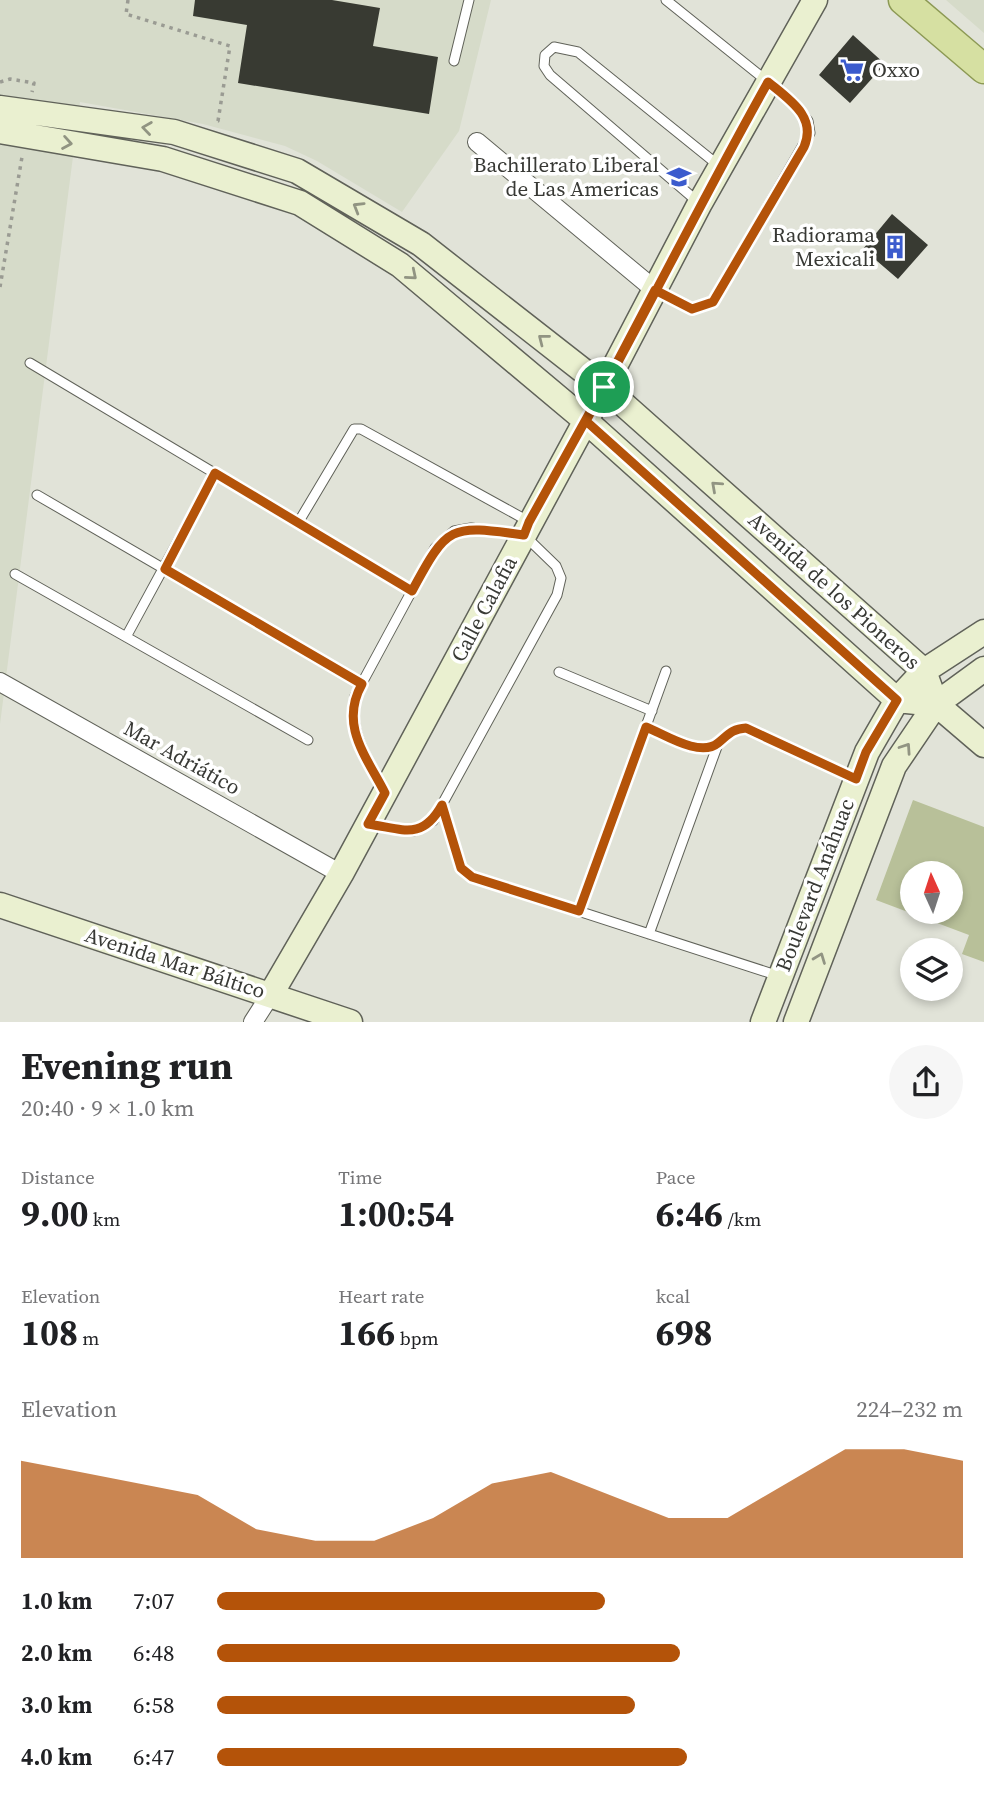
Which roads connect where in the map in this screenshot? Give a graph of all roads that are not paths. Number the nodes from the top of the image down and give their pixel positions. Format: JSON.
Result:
{"nodes":[{"id":1,"x":469,"y":0,"type":"edge"},
{"id":2,"x":666,"y":0,"type":"edge"},
{"id":3,"x":815,"y":0,"type":"edge"},
{"id":4,"x":903,"y":0,"type":"edge"},
{"id":5,"x":454,"y":61,"type":"dead end"},
{"id":6,"x":984,"y":69,"type":"edge"},
{"id":7,"x":768,"y":82,"type":"junction"},
{"id":8,"x":1,"y":118,"type":"edge"},
{"id":9,"x":477,"y":142,"type":"dead end"},
{"id":10,"x":720,"y":166,"type":"junction"},
{"id":11,"x":700,"y":203,"type":"junction"},
{"id":12,"x":655,"y":290,"type":"junction"},
{"id":13,"x":30,"y":363,"type":"dead end"},
{"id":14,"x":604,"y":387,"type":"junction"},
{"id":15,"x":586,"y":421,"type":"junction"},
{"id":16,"x":215,"y":473,"type":"junction"},
{"id":17,"x":37,"y":495,"type":"dead end"},
{"id":18,"x":298,"y":523,"type":"junction"},
{"id":19,"x":527,"y":529,"type":"junction"},
{"id":20,"x":165,"y":569,"type":"junction"},
{"id":21,"x":15,"y":574,"type":"dead end"},
{"id":22,"x":412,"y":591,"type":"junction"},
{"id":23,"x":984,"y":632,"type":"edge"},
{"id":24,"x":126,"y":637,"type":"junction"},
{"id":25,"x":984,"y":669,"type":"edge"},
{"id":26,"x":666,"y":671,"type":"dead end"},
{"id":27,"x":924,"y":671,"type":"junction"},
{"id":28,"x":559,"y":672,"type":"dead end"},
{"id":29,"x":0,"y":682,"type":"edge"},
{"id":30,"x":362,"y":684,"type":"junction"},
{"id":31,"x":897,"y":700,"type":"junction"},
{"id":32,"x":936,"y":704,"type":"junction"},
{"id":33,"x":652,"y":711,"type":"junction"},
{"id":34,"x":646,"y":727,"type":"junction"},
{"id":35,"x":308,"y":740,"type":"dead end"},
{"id":36,"x":718,"y":744,"type":"junction"},
{"id":37,"x":984,"y":745,"type":"edge"},
{"id":38,"x":856,"y":779,"type":"junction"},
{"id":39,"x":385,"y":793,"type":"junction"},
{"id":40,"x":442,"y":805,"type":"junction"},
{"id":41,"x":368,"y":824,"type":"junction"},
{"id":42,"x":341,"y":874,"type":"junction"},
{"id":43,"x":0,"y":905,"type":"edge"},
{"id":44,"x":579,"y":911,"type":"junction"},
{"id":45,"x":649,"y":934,"type":"junction"},
{"id":46,"x":780,"y":976,"type":"junction"},
{"id":47,"x":271,"y":994,"type":"junction"},
{"id":48,"x":253,"y":1022,"type":"edge"},
{"id":49,"x":350,"y":1022,"type":"edge"},
{"id":50,"x":763,"y":1022,"type":"edge"},
{"id":51,"x":796,"y":1022,"type":"edge"}],
"edges":[{"from":1,"to":5,"type":"lane"},
{"from":2,"to":7,"type":"lane"},
{"from":3,"to":7,"type":"street","name":"Calle Calafia"},
{"from":4,"to":6,"type":"main road"},
{"from":7,"to":10,"type":"street","name":"Calle Calafia"},
{"from":7,"to":12,"type":"lane"},
{"from":14,"to":8,"type":"street","name":"Avenida de los Pioneros","one_way":true},
{"from":8,"to":15,"type":"street","name":"Avenida de los Pioneros","one_way":true},
{"from":9,"to":12,"type":"street"},
{"from":10,"to":11,"type":"street","name":"Calle Calafia"},
{"from":10,"to":11,"type":"lane"},
{"from":11,"to":12,"type":"street","name":"Calle Calafia"},
{"from":12,"to":14,"type":"street","name":"Calle Calafia"},
{"from":13,"to":16,"type":"lane"},
{"from":14,"to":15,"type":"street","name":"Calle Calafia"},
{"from":27,"to":14,"type":"street","name":"Avenida de los Pioneros","one_way":true},
{"from":15,"to":19,"type":"street","name":"Calle Calafia"},
{"from":15,"to":31,"type":"street","name":"Avenida de los Pioneros"},
{"from":16,"to":18,"type":"lane"},
{"from":16,"to":20,"type":"lane"},
{"from":17,"to":20,"type":"lane"},
{"from":18,"to":19,"type":"lane"},
{"from":18,"to":22,"type":"lane"},
{"from":19,"to":22,"type":"lane"},
{"from":19,"to":39,"type":"street","name":"Calle Calafia"},
{"from":19,"to":40,"type":"lane"},
{"from":20,"to":24,"type":"lane"},
{"from":20,"to":30,"type":"lane"},
{"from":21,"to":24,"type":"lane"},
{"from":22,"to":30,"type":"lane"},
{"from":23,"to":27,"type":"street","name":"Boulevard Anáhuac"},
{"from":24,"to":35,"type":"lane"},
{"from":25,"to":32,"type":"street","name":"Boulevard Anáhuac"},
{"from":26,"to":33,"type":"lane"},
{"from":27,"to":31,"type":"street","name":"Boulevard Anáhuac"},
{"from":27,"to":32,"type":"street","name":"Avenida de los Pioneros"},
{"from":28,"to":33,"type":"lane"},
{"from":29,"to":42,"type":"street","name":"Mar Adriático"},
{"from":30,"to":39,"type":"lane"},
{"from":31,"to":32,"type":"street","name":"Avenida de los Pioneros"},
{"from":31,"to":38,"type":"street","name":"Boulevard Anáhuac"},
{"from":32,"to":37,"type":"street"},
{"from":51,"to":32,"type":"street","name":"Boulevard Anáhuac","one_way":true},
{"from":33,"to":34,"type":"lane"},
{"from":34,"to":36,"type":"lane"},
{"from":34,"to":44,"type":"lane"},
{"from":36,"to":38,"type":"lane"},
{"from":36,"to":45,"type":"lane"},
{"from":38,"to":46,"type":"street","name":"Boulevard Anáhuac"},
{"from":39,"to":41,"type":"street","name":"Calle Calafia"},
{"from":40,"to":41,"type":"lane"},
{"from":40,"to":44,"type":"lane"},
{"from":41,"to":42,"type":"street","name":"Calle Calafia"},
{"from":42,"to":47,"type":"street","name":"Calle Calafia"},
{"from":43,"to":47,"type":"street","name":"Avenida Mar Báltico"},
{"from":44,"to":45,"type":"lane"},
{"from":45,"to":46,"type":"lane"},
{"from":46,"to":50,"type":"street","name":"Boulevard Anáhuac"},
{"from":47,"to":48,"type":"street"},
{"from":47,"to":49,"type":"street","name":"Avenida Mar Báltico"}]}
